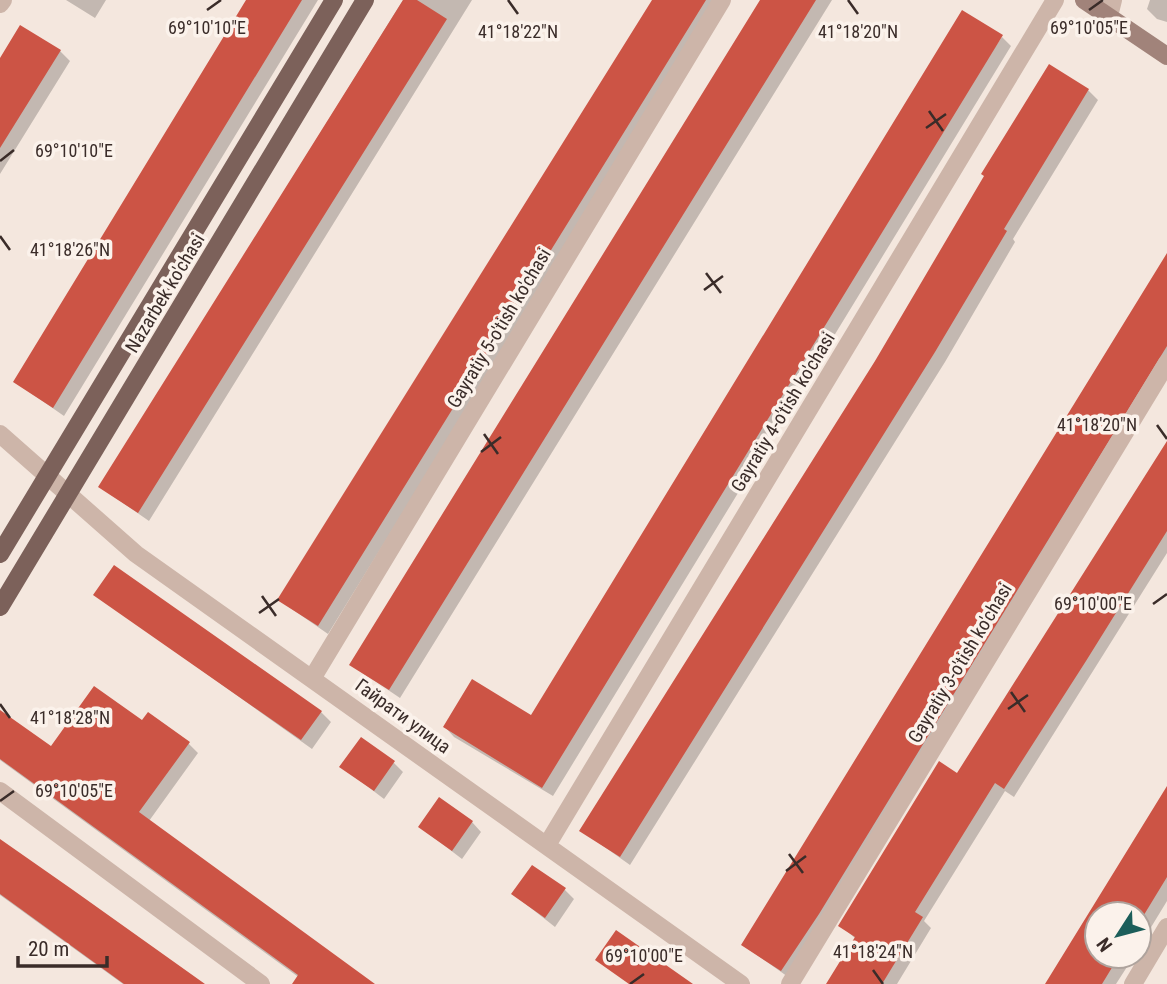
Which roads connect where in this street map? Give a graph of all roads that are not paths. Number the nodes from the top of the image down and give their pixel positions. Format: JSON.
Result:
{"nodes":[{"id":1,"x":3,"y":0,"type":"edge"},
{"id":2,"x":334,"y":0,"type":"edge"},
{"id":3,"x":365,"y":0,"type":"edge"},
{"id":4,"x":722,"y":0,"type":"edge"},
{"id":5,"x":1055,"y":0,"type":"edge"},
{"id":6,"x":1084,"y":0,"type":"edge"},
{"id":7,"x":0,"y":5,"type":"edge"},
{"id":8,"x":1111,"y":8,"type":"edge"},
{"id":9,"x":1167,"y":57,"type":"edge"},
{"id":10,"x":1167,"y":363,"type":"edge"},
{"id":11,"x":0,"y":434,"type":"edge"},
{"id":12,"x":46,"y":476,"type":"junction"},
{"id":13,"x":67,"y":495,"type":"junction"},
{"id":14,"x":0,"y":554,"type":"edge"},
{"id":15,"x":0,"y":607,"type":"edge"},
{"id":16,"x":313,"y":677,"type":"junction"},
{"id":17,"x":0,"y":791,"type":"edge"},
{"id":18,"x":547,"y":845,"type":"junction"},
{"id":19,"x":1167,"y":927,"type":"edge"},
{"id":20,"x":261,"y":984,"type":"edge"},
{"id":21,"x":741,"y":984,"type":"edge"},
{"id":22,"x":789,"y":984,"type":"edge"},
{"id":23,"x":1133,"y":984,"type":"edge"}],
"edges":[{"from":1,"to":7,"type":"street"},
{"from":2,"to":12,"type":"main road","name":"Nazarbek ko'chasi"},
{"from":3,"to":13,"type":"main road","name":"Nazarbek ko'chasi"},
{"from":4,"to":16,"type":"street","name":"Gayratiy 5-o'tish ko'chasi"},
{"from":5,"to":18,"type":"street","name":"Gayratiy 4-o'tish ko'chasi"},
{"from":6,"to":8,"type":"street"},
{"from":8,"to":9,"type":"street"},
{"from":10,"to":22,"type":"street","name":"Gayratiy 3-o'tish ko'chasi"},
{"from":11,"to":12,"type":"street","name":"Гайрати улица"},
{"from":12,"to":13,"type":"street","name":"Гайрати улица"},
{"from":12,"to":14,"type":"main road","name":"Nazarbek ko'chasi"},
{"from":13,"to":15,"type":"main road","name":"Nazarbek ko'chasi"},
{"from":13,"to":16,"type":"street","name":"Гайрати улица"},
{"from":16,"to":18,"type":"street","name":"Гайрати улица"},
{"from":17,"to":20,"type":"street"},
{"from":18,"to":21,"type":"street","name":"Гайрати улица"},
{"from":19,"to":23,"type":"street"}]}
